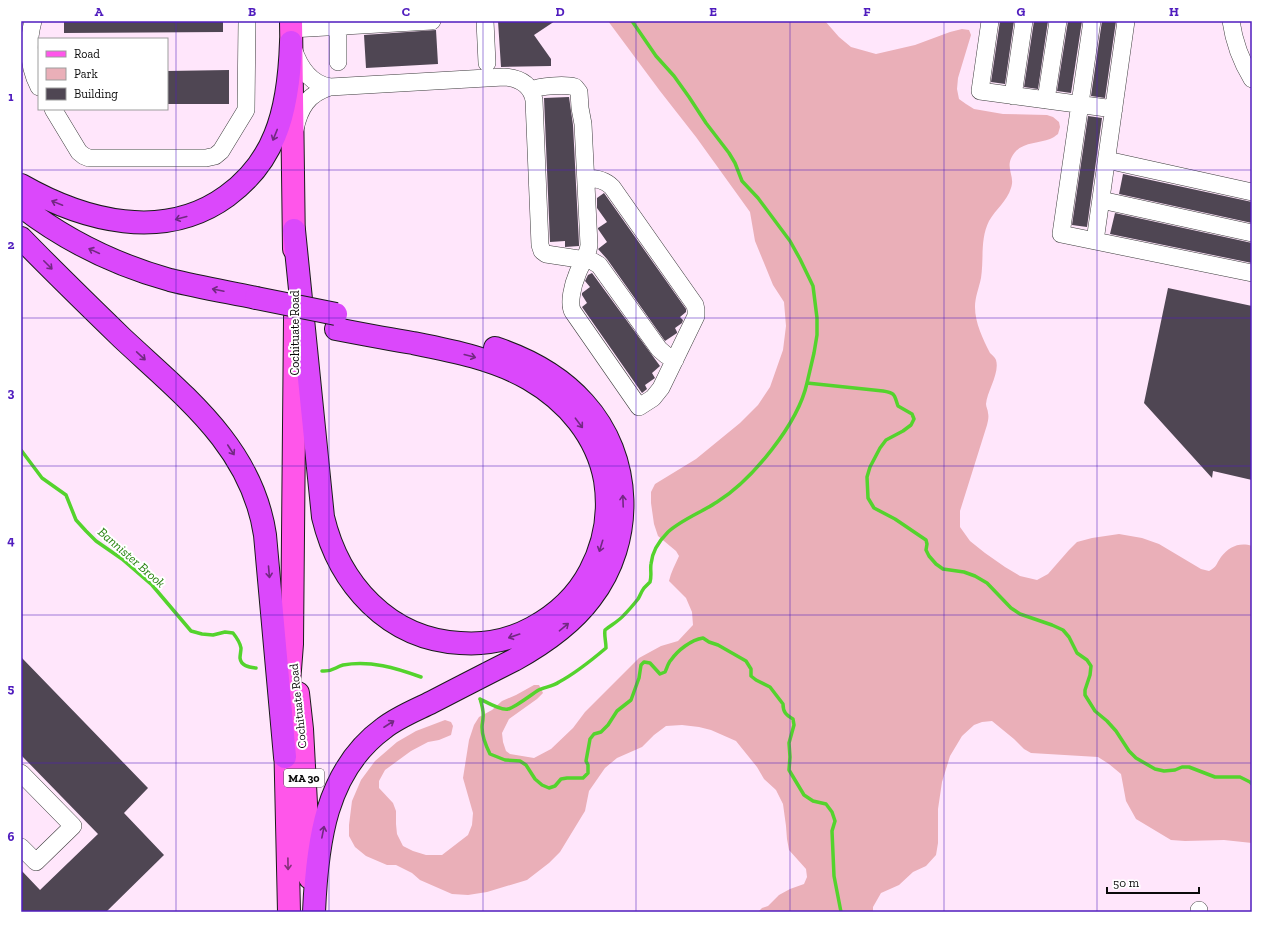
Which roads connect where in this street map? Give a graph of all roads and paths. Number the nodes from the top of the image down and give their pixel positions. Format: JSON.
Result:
{"nodes":[{"id":1,"x":33,"y":21,"type":"edge"},
{"id":2,"x":247,"y":21,"type":"edge"},
{"id":3,"x":432,"y":21,"type":"edge"},
{"id":4,"x":485,"y":21,"type":"edge"},
{"id":5,"x":990,"y":21,"type":"edge"},
{"id":6,"x":1024,"y":21,"type":"edge"},
{"id":7,"x":1058,"y":21,"type":"edge"},
{"id":8,"x":1092,"y":21,"type":"edge"},
{"id":9,"x":1126,"y":21,"type":"edge"},
{"id":10,"x":1231,"y":21,"type":"edge"},
{"id":11,"x":338,"y":26,"type":"junction"},
{"id":12,"x":291,"y":31,"type":"edge"},
{"id":13,"x":338,"y":62,"type":"dead end"},
{"id":14,"x":487,"y":63,"type":"dead end"},
{"id":15,"x":1252,"y":79,"type":"edge"},
{"id":16,"x":38,"y":85,"type":"edge"},
{"id":17,"x":330,"y":87,"type":"junction"},
{"id":18,"x":531,"y":90,"type":"junction"},
{"id":19,"x":1013,"y":96,"type":"junction"},
{"id":20,"x":1046,"y":100,"type":"junction"},
{"id":21,"x":1080,"y":105,"type":"junction"},
{"id":22,"x":1114,"y":109,"type":"junction"},
{"id":23,"x":54,"y":110,"type":"edge"},
{"id":24,"x":292,"y":143,"type":"junction"},
{"id":25,"x":1107,"y":160,"type":"junction"},
{"id":26,"x":586,"y":178,"type":"junction"},
{"id":27,"x":21,"y":185,"type":"edge"},
{"id":28,"x":1252,"y":192,"type":"edge"},
{"id":29,"x":1101,"y":200,"type":"junction"},
{"id":30,"x":21,"y":206,"type":"edge"},
{"id":31,"x":21,"y":224,"type":"edge"},
{"id":32,"x":294,"y":230,"type":"junction"},
{"id":33,"x":1252,"y":233,"type":"edge"},
{"id":34,"x":21,"y":238,"type":"edge"},
{"id":35,"x":1096,"y":241,"type":"junction"},
{"id":36,"x":584,"y":260,"type":"junction"},
{"id":37,"x":1252,"y":273,"type":"edge"},
{"id":38,"x":256,"y":305,"type":"junction"},
{"id":39,"x":336,"y":321,"type":"junction"},
{"id":40,"x":675,"y":360,"type":"junction"},
{"id":41,"x":292,"y":644,"type":"junction"},
{"id":42,"x":285,"y":757,"type":"junction"},
{"id":43,"x":21,"y":773,"type":"edge"},
{"id":44,"x":21,"y":848,"type":"edge"},
{"id":45,"x":289,"y":912,"type":"edge"},
{"id":46,"x":313,"y":912,"type":"edge"}],
"edges":[{"from":1,"to":16,"type":"street"},
{"from":2,"to":23,"type":"street"},
{"from":3,"to":11,"type":"street"},
{"from":4,"to":14,"type":"street"},
{"from":5,"to":19,"type":"street"},
{"from":6,"to":19,"type":"street"},
{"from":7,"to":20,"type":"street"},
{"from":8,"to":21,"type":"street"},
{"from":9,"to":22,"type":"street"},
{"from":10,"to":15,"type":"street"},
{"from":11,"to":12,"type":"street"},
{"from":11,"to":13,"type":"street"},
{"from":12,"to":17,"type":"street"},
{"from":12,"to":24,"type":"main road","name":"Cochituate Road","number":"MA 30"},
{"from":12,"to":27,"type":"highway","one_way":true},
{"from":17,"to":18,"type":"street"},
{"from":17,"to":24,"type":"street"},
{"from":18,"to":26,"type":"street"},
{"from":18,"to":36,"type":"street"},
{"from":19,"to":20,"type":"street"},
{"from":20,"to":21,"type":"street"},
{"from":21,"to":22,"type":"street"},
{"from":21,"to":35,"type":"street"},
{"from":22,"to":25,"type":"street"},
{"from":24,"to":32,"type":"main road","name":"Cochituate Road","number":"MA 30"},
{"from":25,"to":28,"type":"street"},
{"from":25,"to":29,"type":"street"},
{"from":26,"to":36,"type":"street"},
{"from":26,"to":40,"type":"street"},
{"from":29,"to":33,"type":"street"},
{"from":29,"to":35,"type":"street"},
{"from":38,"to":30,"type":"highway","one_way":true},
{"from":31,"to":38,"type":"highway"},
{"from":39,"to":32,"type":"highway","one_way":true},
{"from":32,"to":41,"type":"main road","name":"Cochituate Road","number":"MA 30"},
{"from":34,"to":42,"type":"highway","one_way":true},
{"from":35,"to":37,"type":"street"},
{"from":36,"to":40,"type":"street"},
{"from":36,"to":40,"type":"street"},
{"from":38,"to":39,"type":"highway","bridge":true},
{"from":46,"to":39,"type":"highway","one_way":true},
{"from":41,"to":42,"type":"main road","name":"Cochituate Road","number":"MA 30"},
{"from":41,"to":46,"type":"main road","name":"Cochituate Road","number":"MA 30"},
{"from":42,"to":45,"type":"main road","name":"Cochituate Road","number":"MA 30","one_way":true},
{"from":43,"to":44,"type":"street"}]}
